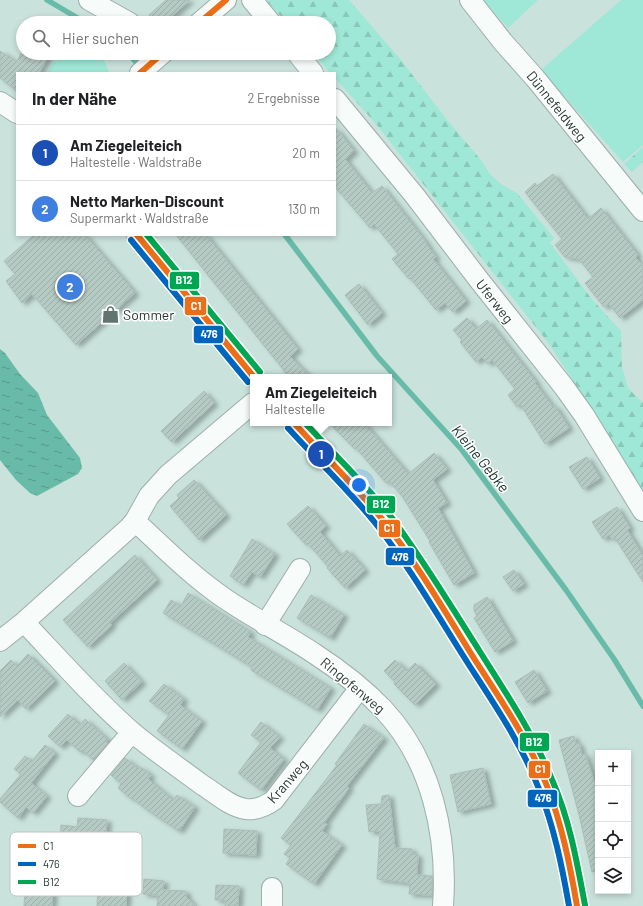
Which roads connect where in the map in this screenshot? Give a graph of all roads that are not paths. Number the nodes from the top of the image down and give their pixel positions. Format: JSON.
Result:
{"nodes":[{"id":1,"x":89,"y":0,"type":"edge"},
{"id":2,"x":226,"y":0,"type":"edge"},
{"id":3,"x":252,"y":0,"type":"edge"},
{"id":4,"x":470,"y":0,"type":"edge"},
{"id":5,"x":118,"y":16,"type":"edge"},
{"id":6,"x":207,"y":16,"type":"edge"},
{"id":7,"x":266,"y":16,"type":"edge"},
{"id":8,"x":155,"y":60,"type":"edge"},
{"id":9,"x":303,"y":60,"type":"edge"},
{"id":10,"x":141,"y":72,"type":"edge"},
{"id":11,"x":312,"y":72,"type":"edge"},
{"id":12,"x":336,"y":100,"type":"edge"},
{"id":13,"x":0,"y":102,"type":"edge"},
{"id":14,"x":16,"y":112,"type":"edge"},
{"id":15,"x":643,"y":211,"type":"edge"},
{"id":16,"x":138,"y":236,"type":"edge"},
{"id":17,"x":252,"y":374,"type":"edge"},
{"id":18,"x":250,"y":406,"type":"edge"},
{"id":19,"x":297,"y":426,"type":"edge"},
{"id":20,"x":643,"y":511,"type":"edge"},
{"id":21,"x":135,"y":521,"type":"junction"},
{"id":22,"x":300,"y":569,"type":"dead end"},
{"id":23,"x":24,"y":622,"type":"junction"},
{"id":24,"x":266,"y":625,"type":"junction"},
{"id":25,"x":0,"y":641,"type":"edge"},
{"id":26,"x":360,"y":688,"type":"junction"},
{"id":27,"x":132,"y":732,"type":"junction"},
{"id":28,"x":78,"y":796,"type":"dead end"},
{"id":29,"x":443,"y":906,"type":"edge"},
{"id":30,"x":577,"y":906,"type":"edge"}],
"edges":[{"from":1,"to":5,"type":"street"},
{"from":2,"to":6,"type":"street"},
{"from":3,"to":7,"type":"street"},
{"from":4,"to":15,"type":"street","name":"Dünnefeldweg"},
{"from":8,"to":10,"type":"street"},
{"from":9,"to":11,"type":"street"},
{"from":12,"to":20,"type":"street","name":"Uferweg"},
{"from":13,"to":14,"type":"street"},
{"from":16,"to":17,"type":"street"},
{"from":18,"to":21,"type":"street"},
{"from":19,"to":30,"type":"street"},
{"from":21,"to":23,"type":"street"},
{"from":21,"to":24,"type":"street","name":"Ringofenweg"},
{"from":22,"to":24,"type":"street"},
{"from":23,"to":25,"type":"street"},
{"from":23,"to":27,"type":"street","name":"Kranweg"},
{"from":24,"to":26,"type":"street","name":"Ringofenweg"},
{"from":26,"to":27,"type":"street","name":"Kranweg"},
{"from":26,"to":29,"type":"street","name":"Ringofenweg"},
{"from":27,"to":28,"type":"street"}]}
